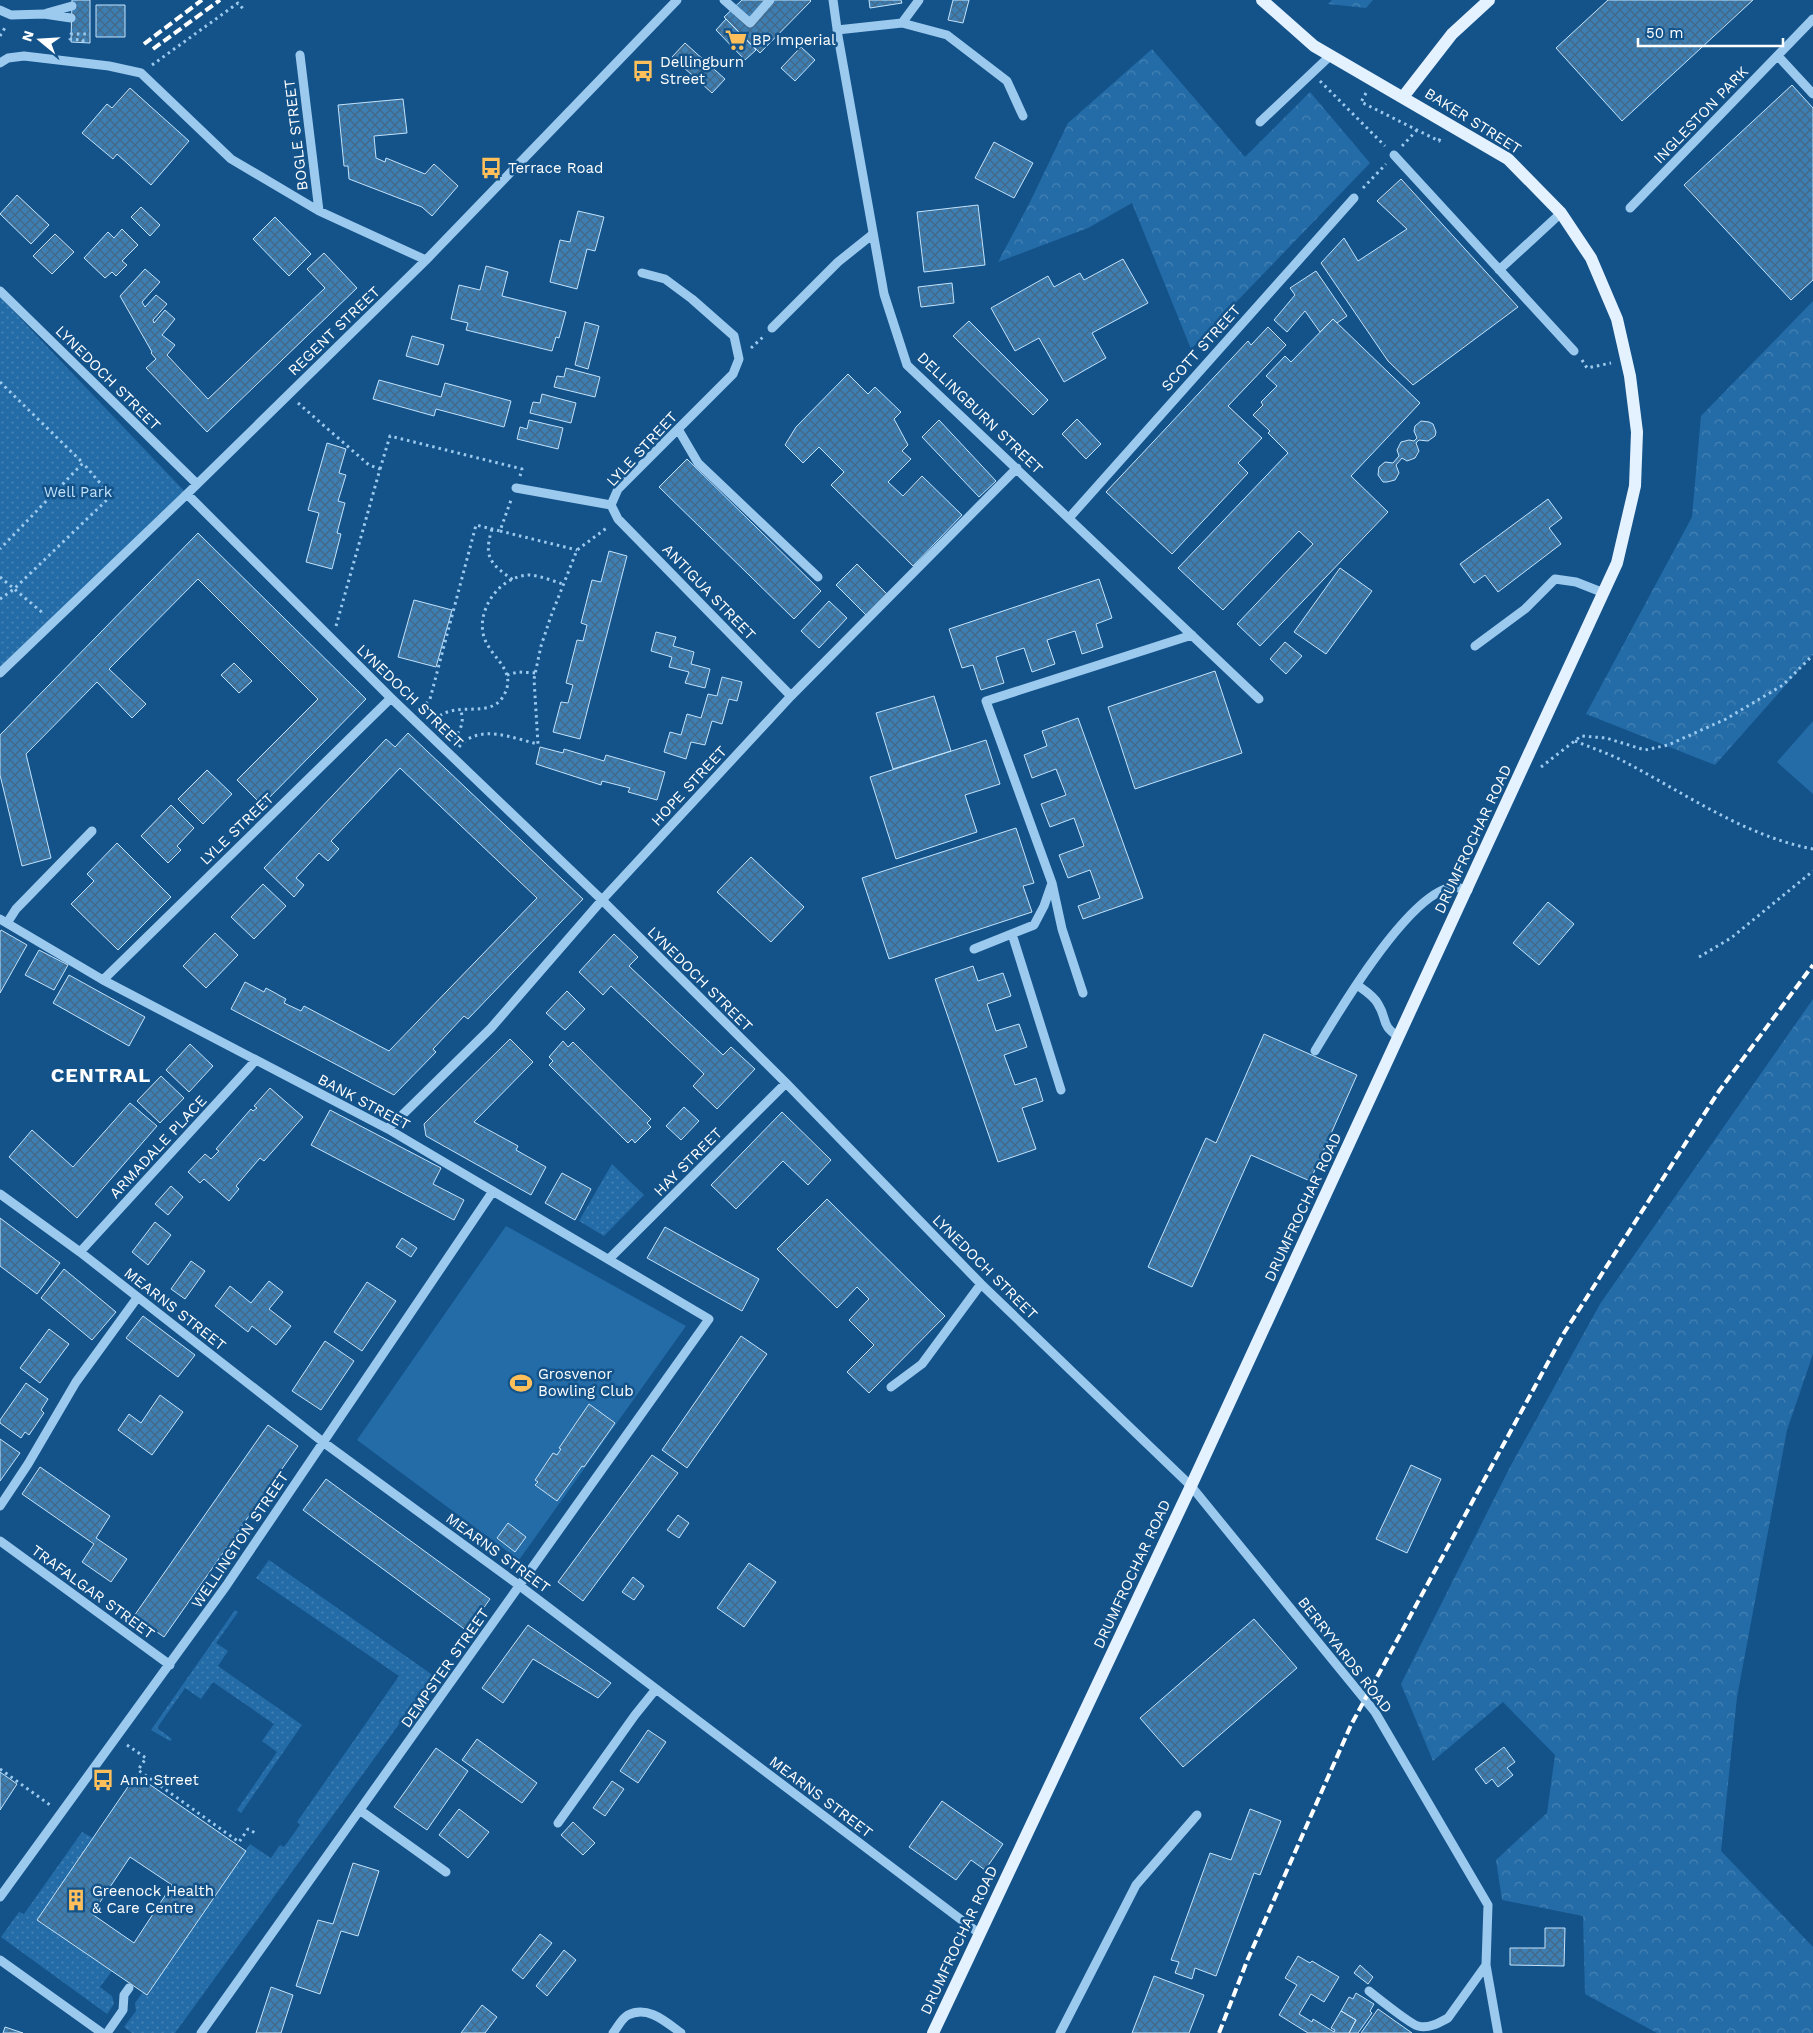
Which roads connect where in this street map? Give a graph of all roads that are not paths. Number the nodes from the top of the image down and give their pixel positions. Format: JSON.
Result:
{"nodes":[{"id":1,"x":677,"y":0,"type":"edge"},
{"id":2,"x":724,"y":0,"type":"edge"},
{"id":3,"x":770,"y":0,"type":"edge"},
{"id":4,"x":833,"y":0,"type":"edge"},
{"id":5,"x":919,"y":0,"type":"edge"},
{"id":6,"x":1262,"y":0,"type":"edge"},
{"id":7,"x":1489,"y":0,"type":"edge"},
{"id":8,"x":72,"y":6,"type":"dead end"},
{"id":9,"x":0,"y":10,"type":"edge"},
{"id":10,"x":44,"y":14,"type":"junction"},
{"id":11,"x":72,"y":18,"type":"dead end"},
{"id":12,"x":1813,"y":20,"type":"edge"},
{"id":13,"x":902,"y":23,"type":"junction"},
{"id":14,"x":837,"y":30,"type":"junction"},
{"id":15,"x":300,"y":55,"type":"dead end"},
{"id":16,"x":1330,"y":55,"type":"junction"},
{"id":17,"x":1778,"y":56,"type":"junction"},
{"id":18,"x":0,"y":62,"type":"edge"},
{"id":19,"x":1813,"y":94,"type":"edge"},
{"id":20,"x":1403,"y":97,"type":"junction"},
{"id":21,"x":1023,"y":116,"type":"dead end"},
{"id":22,"x":1260,"y":122,"type":"dead end"},
{"id":23,"x":1394,"y":155,"type":"road end"},
{"id":24,"x":1354,"y":198,"type":"dead end"},
{"id":25,"x":1630,"y":208,"type":"dead end"},
{"id":26,"x":319,"y":211,"type":"junction"},
{"id":27,"x":1560,"y":213,"type":"junction"},
{"id":28,"x":873,"y":234,"type":"junction"},
{"id":29,"x":426,"y":260,"type":"junction"},
{"id":30,"x":1499,"y":270,"type":"junction"},
{"id":31,"x":642,"y":273,"type":"dead end"},
{"id":32,"x":0,"y":291,"type":"edge"},
{"id":33,"x":772,"y":328,"type":"road end"},
{"id":34,"x":1574,"y":351,"type":"road end"},
{"id":35,"x":1630,"y":376,"type":"joint"},
{"id":36,"x":678,"y":429,"type":"junction"},
{"id":37,"x":1017,"y":468,"type":"junction"},
{"id":38,"x":197,"y":484,"type":"junction"},
{"id":39,"x":516,"y":488,"type":"road end"},
{"id":40,"x":187,"y":494,"type":"junction"},
{"id":41,"x":611,"y":505,"type":"junction"},
{"id":42,"x":1069,"y":518,"type":"junction"},
{"id":43,"x":818,"y":577,"type":"dead end"},
{"id":44,"x":1604,"y":593,"type":"junction"},
{"id":45,"x":1192,"y":635,"type":"junction"},
{"id":46,"x":1475,"y":646,"type":"dead end"},
{"id":47,"x":0,"y":673,"type":"edge"},
{"id":48,"x":791,"y":696,"type":"junction"},
{"id":49,"x":390,"y":698,"type":"junction"},
{"id":50,"x":1259,"y":699,"type":"dead end"},
{"id":51,"x":92,"y":831,"type":"dead end"},
{"id":52,"x":1052,"y":883,"type":"junction"},
{"id":53,"x":1468,"y":890,"type":"junction"},
{"id":54,"x":602,"y":900,"type":"junction"},
{"id":55,"x":3,"y":921,"type":"edge"},
{"id":56,"x":1012,"y":934,"type":"junction"},
{"id":57,"x":974,"y":949,"type":"dead end"},
{"id":58,"x":103,"y":980,"type":"junction"},
{"id":59,"x":1357,"y":985,"type":"junction"},
{"id":60,"x":1083,"y":993,"type":"dead end"},
{"id":61,"x":1399,"y":1038,"type":"junction"},
{"id":62,"x":1315,"y":1051,"type":"dead end"},
{"id":63,"x":256,"y":1060,"type":"junction"},
{"id":64,"x":786,"y":1083,"type":"junction"},
{"id":65,"x":1061,"y":1090,"type":"dead end"},
{"id":66,"x":388,"y":1129,"type":"junction"},
{"id":67,"x":493,"y":1191,"type":"junction"},
{"id":68,"x":0,"y":1194,"type":"edge"},
{"id":69,"x":80,"y":1252,"type":"junction"},
{"id":70,"x":609,"y":1260,"type":"junction"},
{"id":71,"x":981,"y":1284,"type":"junction"},
{"id":72,"x":137,"y":1298,"type":"junction"},
{"id":73,"x":710,"y":1319,"type":"joint"},
{"id":74,"x":891,"y":1387,"type":"dead end"},
{"id":75,"x":324,"y":1442,"type":"junction"},
{"id":76,"x":1191,"y":1486,"type":"junction"},
{"id":77,"x":0,"y":1506,"type":"edge"},
{"id":78,"x":0,"y":1541,"type":"edge"},
{"id":79,"x":520,"y":1586,"type":"junction"},
{"id":80,"x":170,"y":1665,"type":"junction"},
{"id":81,"x":656,"y":1689,"type":"junction"},
{"id":82,"x":361,"y":1811,"type":"junction"},
{"id":83,"x":1197,"y":1816,"type":"dead end"},
{"id":84,"x":558,"y":1823,"type":"dead end"},
{"id":85,"x":446,"y":1872,"type":"dead end"},
{"id":86,"x":0,"y":1897,"type":"edge"},
{"id":87,"x":980,"y":1934,"type":"junction"},
{"id":88,"x":0,"y":1960,"type":"edge"},
{"id":89,"x":1486,"y":1965,"type":"junction"},
{"id":90,"x":129,"y":1988,"type":"dead end"},
{"id":91,"x":1369,"y":1991,"type":"dead end"},
{"id":92,"x":102,"y":2033,"type":"edge"},
{"id":93,"x":107,"y":2033,"type":"edge"},
{"id":94,"x":201,"y":2033,"type":"edge"},
{"id":95,"x":613,"y":2033,"type":"edge"},
{"id":96,"x":681,"y":2033,"type":"edge"},
{"id":97,"x":933,"y":2033,"type":"edge"},
{"id":98,"x":1060,"y":2033,"type":"edge"},
{"id":99,"x":1498,"y":2033,"type":"edge"}],
"edges":[{"from":1,"to":29,"type":"street","name":"REGENT STREET"},
{"from":2,"to":3,"type":"street"},
{"from":4,"to":14,"type":"street","name":"DELLINGBURN STREET"},
{"from":5,"to":13,"type":"street"},
{"from":6,"to":16,"type":"main road","name":"BAKER STREET"},
{"from":7,"to":20,"type":"main road"},
{"from":8,"to":10,"type":"street"},
{"from":9,"to":10,"type":"street"},
{"from":10,"to":11,"type":"street"},
{"from":12,"to":17,"type":"street","name":"INGLESTON PARK"},
{"from":13,"to":14,"type":"street"},
{"from":13,"to":21,"type":"street"},
{"from":14,"to":28,"type":"street","name":"DELLINGBURN STREET"},
{"from":15,"to":26,"type":"street","name":"BOGLE STREET"},
{"from":16,"to":20,"type":"main road","name":"BAKER STREET"},
{"from":16,"to":22,"type":"street"},
{"from":17,"to":19,"type":"street"},
{"from":17,"to":25,"type":"street","name":"INGLESTON PARK"},
{"from":18,"to":26,"type":"street"},
{"from":20,"to":27,"type":"main road","name":"BAKER STREET"},
{"from":23,"to":30,"type":"street"},
{"from":24,"to":42,"type":"street","name":"SCOTT STREET"},
{"from":26,"to":29,"type":"street"},
{"from":27,"to":30,"type":"street"},
{"from":27,"to":35,"type":"main road","name":"BAKER STREET"},
{"from":28,"to":33,"type":"street"},
{"from":28,"to":37,"type":"street","name":"DELLINGBURN STREET"},
{"from":29,"to":38,"type":"street","name":"REGENT STREET"},
{"from":30,"to":34,"type":"street"},
{"from":31,"to":36,"type":"street","name":"LYLE STREET"},
{"from":32,"to":38,"type":"street","name":"LYNEDOCH STREET"},
{"from":35,"to":44,"type":"main road","name":"DRUMFROCHAR ROAD"},
{"from":36,"to":41,"type":"street","name":"LYLE STREET"},
{"from":36,"to":43,"type":"street"},
{"from":37,"to":42,"type":"street","name":"DELLINGBURN STREET"},
{"from":37,"to":48,"type":"street","name":"HOPE STREET"},
{"from":38,"to":40,"type":"street","name":"REGENT STREET"},
{"from":39,"to":41,"type":"street","name":"LYLE STREET"},
{"from":40,"to":47,"type":"street","name":"REGENT STREET"},
{"from":40,"to":49,"type":"street","name":"LYNEDOCH STREET"},
{"from":41,"to":48,"type":"street","name":"ANTIGUA STREET"},
{"from":42,"to":45,"type":"street","name":"DELLINGBURN STREET"},
{"from":44,"to":46,"type":"street"},
{"from":44,"to":53,"type":"main road","name":"DRUMFROCHAR ROAD"},
{"from":45,"to":50,"type":"street","name":"DELLINGBURN STREET"},
{"from":45,"to":52,"type":"street"},
{"from":48,"to":54,"type":"street","name":"HOPE STREET"},
{"from":49,"to":54,"type":"street","name":"LYNEDOCH STREET"},
{"from":49,"to":58,"type":"street","name":"LYLE STREET"},
{"from":51,"to":55,"type":"street"},
{"from":52,"to":56,"type":"street"},
{"from":52,"to":60,"type":"street"},
{"from":53,"to":59,"type":"street"},
{"from":53,"to":61,"type":"main road","name":"DRUMFROCHAR ROAD"},
{"from":54,"to":64,"type":"street","name":"LYNEDOCH STREET"},
{"from":54,"to":66,"type":"street","name":"HOPE STREET"},
{"from":55,"to":58,"type":"street","name":"BANK STREET"},
{"from":56,"to":57,"type":"street"},
{"from":56,"to":65,"type":"street"},
{"from":58,"to":63,"type":"street","name":"BANK STREET"},
{"from":59,"to":61,"type":"street"},
{"from":59,"to":62,"type":"street"},
{"from":61,"to":76,"type":"main road","name":"DRUMFROCHAR ROAD"},
{"from":63,"to":66,"type":"street","name":"BANK STREET"},
{"from":63,"to":69,"type":"street","name":"ARMADALE PLACE"},
{"from":64,"to":70,"type":"street","name":"HAY STREET"},
{"from":64,"to":71,"type":"street","name":"LYNEDOCH STREET"},
{"from":66,"to":67,"type":"street","name":"BANK STREET"},
{"from":67,"to":70,"type":"street","name":"BANK STREET"},
{"from":67,"to":75,"type":"street","name":"WELLINGTON STREET"},
{"from":68,"to":69,"type":"street","name":"MEARNS STREET"},
{"from":69,"to":72,"type":"street","name":"MEARNS STREET"},
{"from":70,"to":73,"type":"street","name":"BANK STREET"},
{"from":71,"to":74,"type":"street"},
{"from":71,"to":76,"type":"street","name":"LYNEDOCH STREET"},
{"from":72,"to":75,"type":"street","name":"MEARNS STREET"},
{"from":72,"to":77,"type":"street"},
{"from":73,"to":79,"type":"street","name":"DEMPSTER STREET"},
{"from":75,"to":79,"type":"street","name":"MEARNS STREET"},
{"from":75,"to":80,"type":"street","name":"WELLINGTON STREET"},
{"from":76,"to":87,"type":"main road","name":"DRUMFROCHAR ROAD"},
{"from":76,"to":89,"type":"street","name":"BERRYYARDS ROAD"},
{"from":78,"to":80,"type":"street","name":"TRAFALGAR STREET"},
{"from":79,"to":81,"type":"street","name":"MEARNS STREET"},
{"from":79,"to":82,"type":"street","name":"DEMPSTER STREET"},
{"from":80,"to":86,"type":"street","name":"WELLINGTON STREET"},
{"from":81,"to":84,"type":"street"},
{"from":81,"to":87,"type":"street","name":"MEARNS STREET"},
{"from":82,"to":85,"type":"street"},
{"from":82,"to":94,"type":"street","name":"DEMPSTER STREET"},
{"from":83,"to":98,"type":"street"},
{"from":87,"to":97,"type":"main road","name":"DRUMFROCHAR ROAD"},
{"from":88,"to":92,"type":"street"},
{"from":89,"to":91,"type":"street"},
{"from":89,"to":99,"type":"street","name":"BERRYYARDS ROAD"},
{"from":90,"to":93,"type":"street"},
{"from":95,"to":96,"type":"street"}]}
